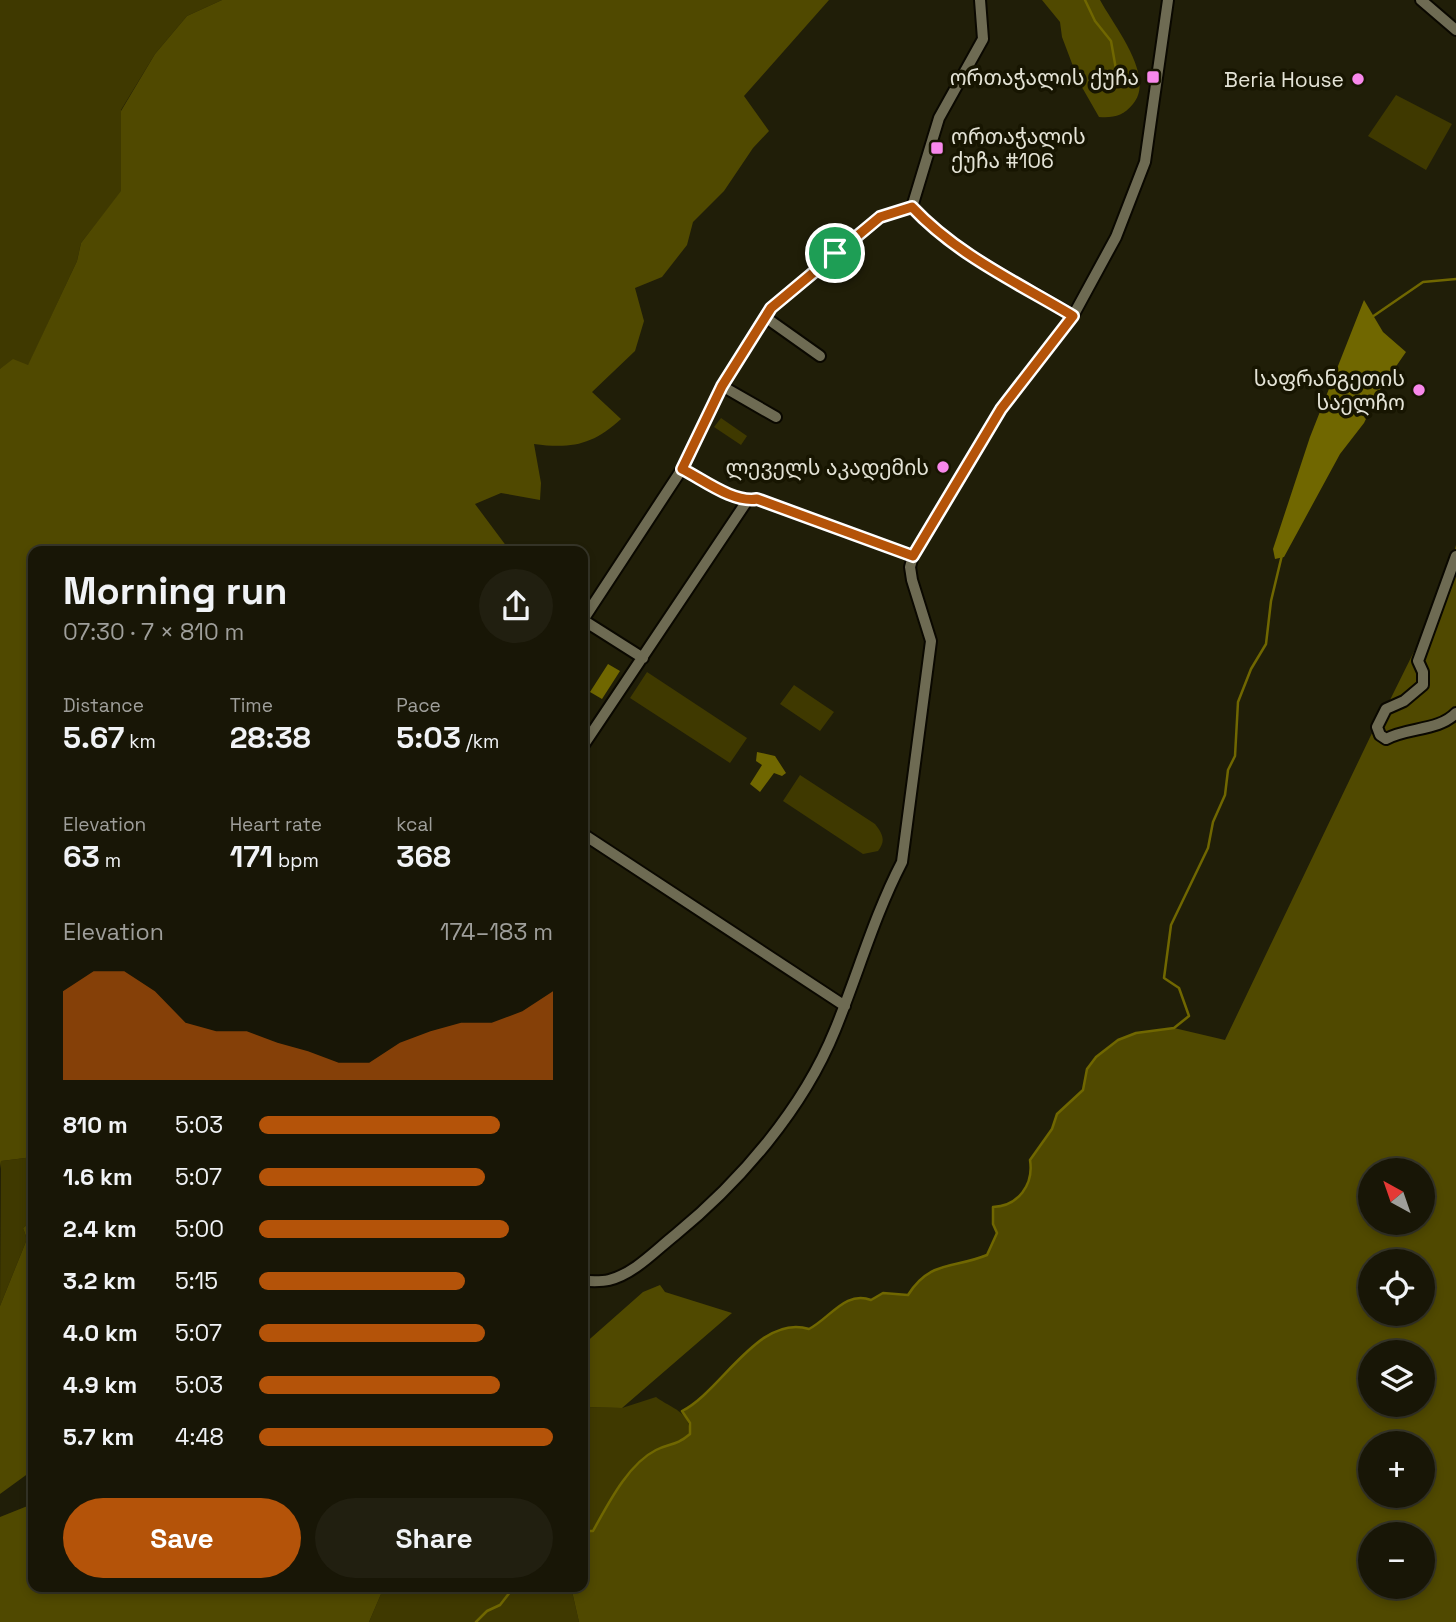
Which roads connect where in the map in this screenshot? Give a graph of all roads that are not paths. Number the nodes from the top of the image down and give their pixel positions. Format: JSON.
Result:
{"nodes":[{"id":1,"x":980,"y":0,"type":"edge"},
{"id":2,"x":1168,"y":0,"type":"edge"},
{"id":3,"x":1421,"y":0,"type":"edge"},
{"id":4,"x":1456,"y":30,"type":"edge"},
{"id":5,"x":912,"y":207,"type":"junction"},
{"id":6,"x":1073,"y":316,"type":"junction"},
{"id":7,"x":765,"y":317,"type":"junction"},
{"id":8,"x":820,"y":356,"type":"dead end"},
{"id":9,"x":722,"y":386,"type":"junction"},
{"id":10,"x":776,"y":417,"type":"dead end"},
{"id":11,"x":682,"y":469,"type":"junction"},
{"id":12,"x":747,"y":501,"type":"junction"},
{"id":13,"x":913,"y":556,"type":"junction"},
{"id":14,"x":1456,"y":556,"type":"edge"},
{"id":15,"x":588,"y":612,"type":"edge"},
{"id":16,"x":588,"y":623,"type":"edge"},
{"id":17,"x":643,"y":658,"type":"junction"},
{"id":18,"x":1456,"y":713,"type":"edge"},
{"id":19,"x":588,"y":739,"type":"edge"},
{"id":20,"x":588,"y":837,"type":"edge"},
{"id":21,"x":845,"y":1006,"type":"junction"},
{"id":22,"x":588,"y":1281,"type":"edge"}],
"edges":[{"from":1,"to":5,"type":"street"},
{"from":2,"to":6,"type":"street"},
{"from":3,"to":4,"type":"street"},
{"from":5,"to":6,"type":"street"},
{"from":5,"to":7,"type":"street"},
{"from":6,"to":13,"type":"street"},
{"from":7,"to":8,"type":"street"},
{"from":7,"to":9,"type":"street"},
{"from":9,"to":10,"type":"street"},
{"from":9,"to":11,"type":"street"},
{"from":11,"to":12,"type":"street"},
{"from":11,"to":15,"type":"street"},
{"from":12,"to":13,"type":"street"},
{"from":12,"to":17,"type":"street"},
{"from":13,"to":21,"type":"street"},
{"from":14,"to":18,"type":"street"},
{"from":16,"to":17,"type":"street"},
{"from":17,"to":19,"type":"street"},
{"from":20,"to":21,"type":"street"},
{"from":21,"to":22,"type":"street"}]}
